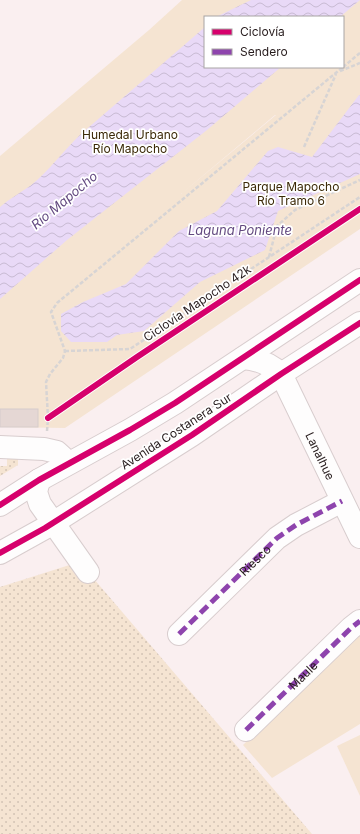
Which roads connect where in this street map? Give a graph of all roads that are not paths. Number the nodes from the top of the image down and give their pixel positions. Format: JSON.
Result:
{"nodes":[{"id":1,"x":360,"y":280,"type":"edge"},
{"id":2,"x":360,"y":323,"type":"edge"},
{"id":3,"x":243,"y":358,"type":"junction"},
{"id":4,"x":281,"y":374,"type":"junction"},
{"id":5,"x":0,"y":447,"type":"edge"},
{"id":6,"x":69,"y":464,"type":"junction"},
{"id":7,"x":39,"y":480,"type":"junction"},
{"id":8,"x":342,"y":501,"type":"junction"},
{"id":9,"x":0,"y":505,"type":"edge"},
{"id":10,"x":52,"y":522,"type":"junction"},
{"id":11,"x":360,"y":537,"type":"edge"},
{"id":12,"x":0,"y":553,"type":"edge"},
{"id":13,"x":88,"y":572,"type":"dead end"},
{"id":14,"x":360,"y":621,"type":"edge"},
{"id":15,"x":179,"y":634,"type":"dead end"},
{"id":16,"x":246,"y":730,"type":"dead end"}],
"edges":[{"from":1,"to":3,"type":"street","name":"Avenida Costanera Sur"},
{"from":2,"to":4,"type":"street","name":"Avenida Costanera Sur"},
{"from":3,"to":4,"type":"street"},
{"from":3,"to":6,"type":"street","name":"Avenida Costanera Sur"},
{"from":4,"to":8,"type":"street","name":"Lanalhue"},
{"from":4,"to":10,"type":"street","name":"Avenida Costanera Sur"},
{"from":5,"to":6,"type":"street"},
{"from":6,"to":7,"type":"street","name":"Avenida Costanera Sur"},
{"from":7,"to":9,"type":"street","name":"Avenida Costanera Sur"},
{"from":7,"to":10,"type":"street"},
{"from":8,"to":11,"type":"street","name":"Lanalhue"},
{"from":8,"to":15,"type":"street","name":"Riesco"},
{"from":10,"to":12,"type":"street","name":"Avenida Costanera Sur"},
{"from":10,"to":13,"type":"street"},
{"from":14,"to":16,"type":"street","name":"Maule"}]}
